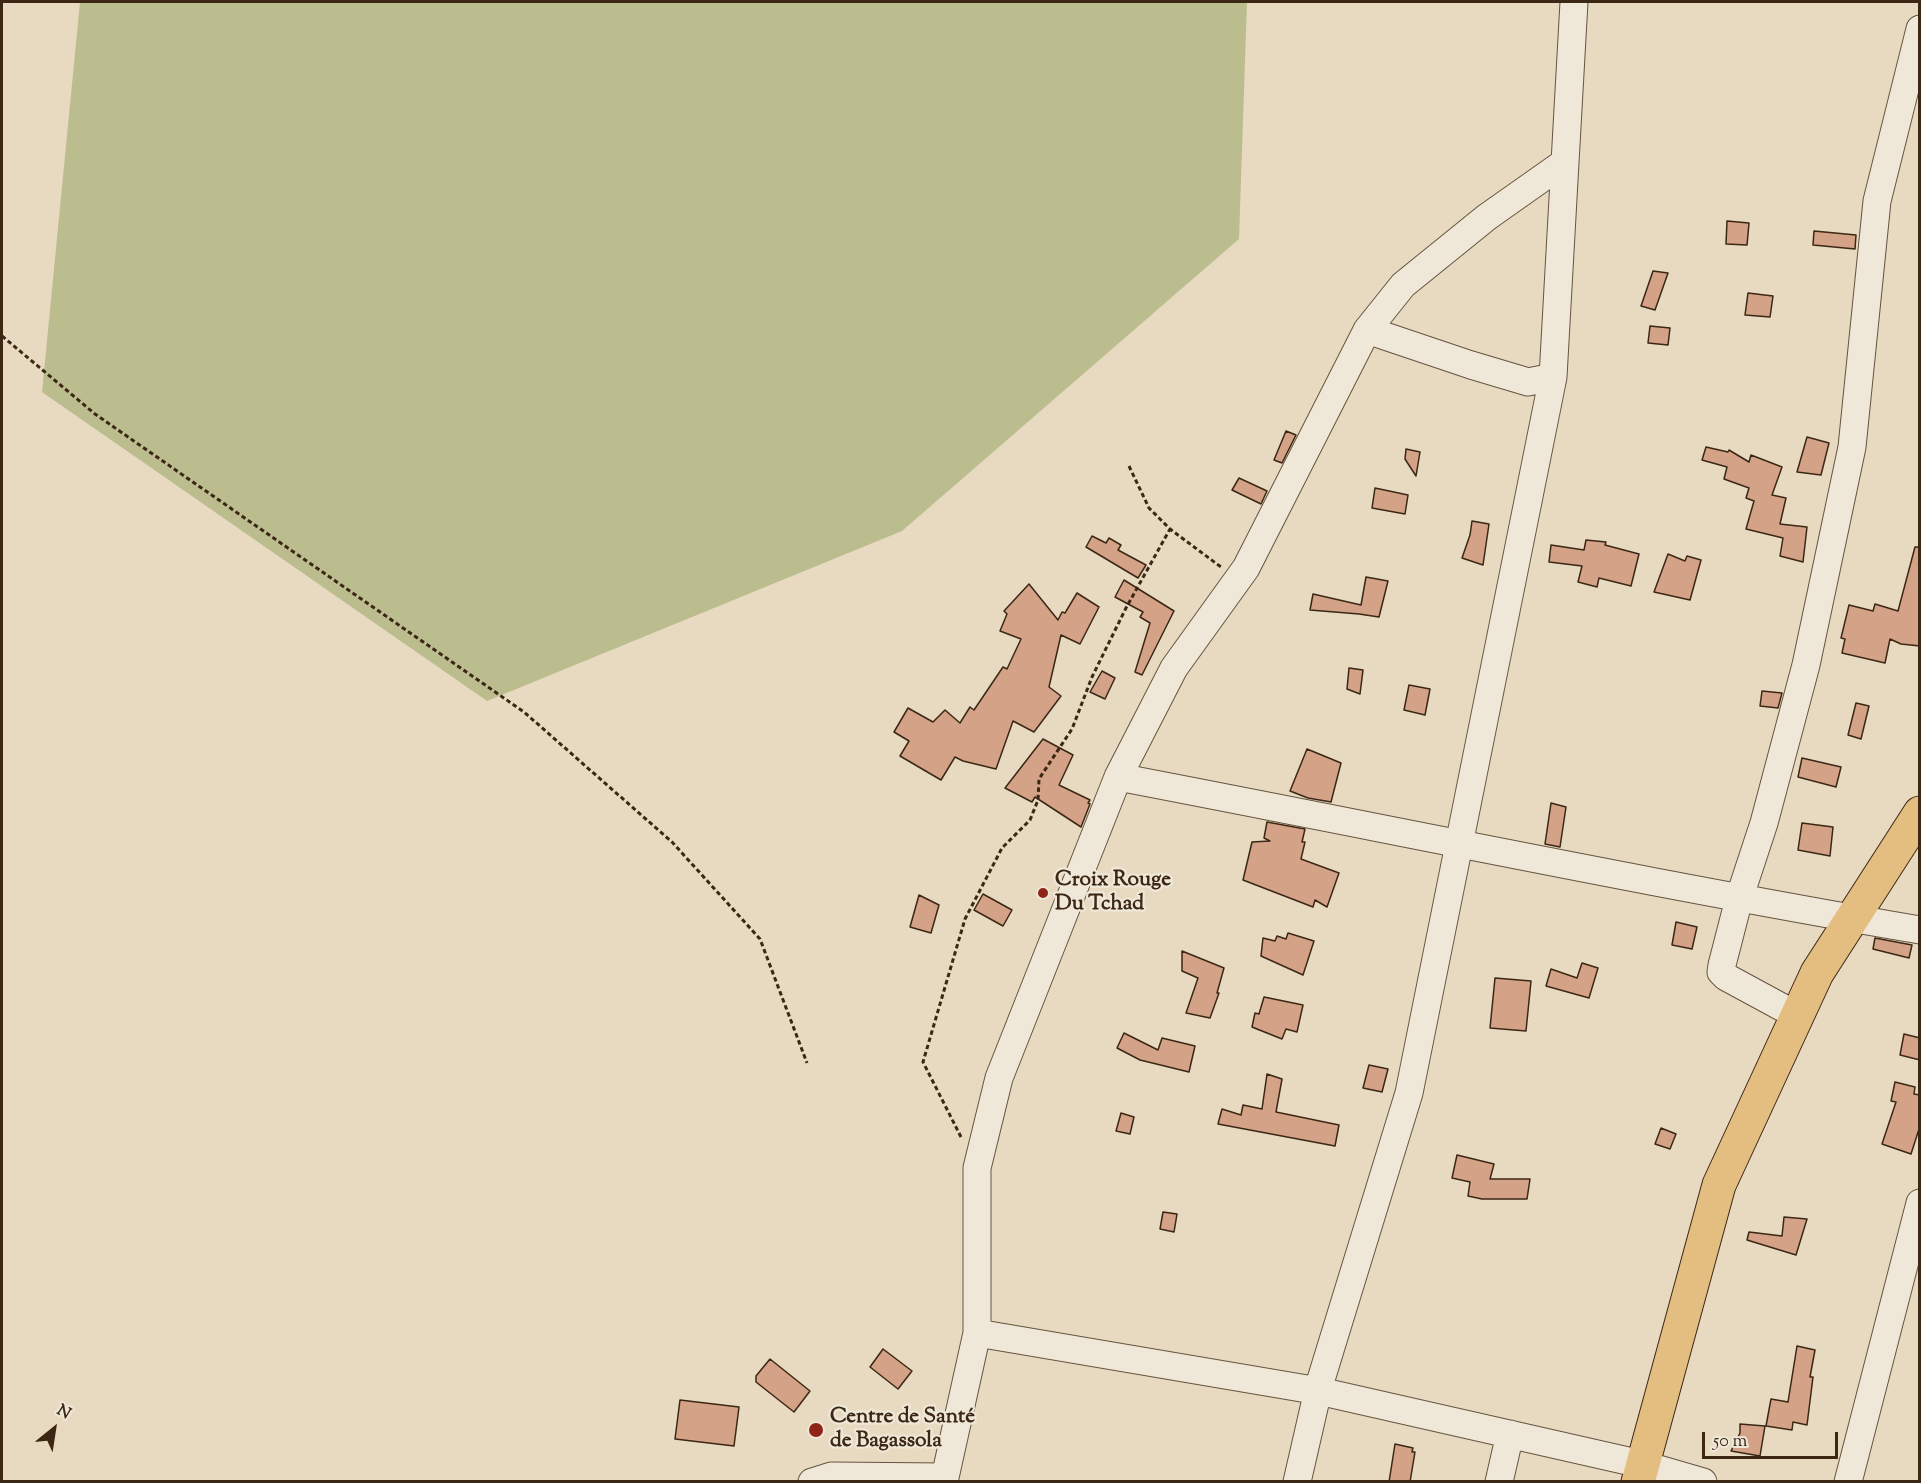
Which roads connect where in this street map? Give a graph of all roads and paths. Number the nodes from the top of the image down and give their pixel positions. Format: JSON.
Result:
{"nodes":[{"id":1,"x":1574,"y":2,"type":"edge"},
{"id":2,"x":1920,"y":29,"type":"edge"},
{"id":3,"x":1916,"y":59,"type":"edge"},
{"id":4,"x":1565,"y":162,"type":"junction"},
{"id":5,"x":1367,"y":330,"type":"junction"},
{"id":6,"x":2,"y":336,"type":"edge"},
{"id":7,"x":1553,"y":377,"type":"junction"},
{"id":8,"x":1129,"y":466,"type":"dead end"},
{"id":9,"x":1170,"y":529,"type":"junction"},
{"id":10,"x":1238,"y":579,"type":"junction"},
{"id":11,"x":1118,"y":777,"type":"junction"},
{"id":12,"x":1920,"y":813,"type":"edge"},
{"id":13,"x":1461,"y":842,"type":"junction"},
{"id":14,"x":1739,"y":899,"type":"junction"},
{"id":15,"x":1852,"y":918,"type":"junction"},
{"id":16,"x":1920,"y":930,"type":"edge"},
{"id":17,"x":1798,"y":1016,"type":"junction"},
{"id":18,"x":807,"y":1063,"type":"dead end"},
{"id":19,"x":977,"y":1168,"type":"junction"},
{"id":20,"x":1920,"y":1203,"type":"edge"},
{"id":21,"x":977,"y":1333,"type":"junction"},
{"id":22,"x":1319,"y":1391,"type":"junction"},
{"id":23,"x":1510,"y":1434,"type":"junction"},
{"id":24,"x":1640,"y":1473,"type":"edge"},
{"id":25,"x":944,"y":1479,"type":"edge"},
{"id":26,"x":812,"y":1482,"type":"edge"},
{"id":27,"x":1297,"y":1482,"type":"edge"},
{"id":28,"x":1499,"y":1482,"type":"edge"},
{"id":29,"x":1703,"y":1482,"type":"edge"},
{"id":30,"x":1848,"y":1482,"type":"edge"}],
"edges":[{"from":1,"to":4,"type":"street"},
{"from":2,"to":3,"type":"street"},
{"from":3,"to":14,"type":"street"},
{"from":4,"to":5,"type":"street"},
{"from":4,"to":7,"type":"street"},
{"from":5,"to":7,"type":"street"},
{"from":5,"to":10,"type":"street"},
{"from":6,"to":18,"type":"path"},
{"from":7,"to":13,"type":"street"},
{"from":8,"to":9,"type":"path"},
{"from":9,"to":10,"type":"path"},
{"from":9,"to":19,"type":"path"},
{"from":10,"to":11,"type":"street"},
{"from":11,"to":13,"type":"street"},
{"from":11,"to":19,"type":"street"},
{"from":12,"to":15,"type":"main road"},
{"from":13,"to":14,"type":"street"},
{"from":13,"to":22,"type":"street"},
{"from":14,"to":15,"type":"street"},
{"from":14,"to":17,"type":"street"},
{"from":15,"to":16,"type":"street"},
{"from":15,"to":17,"type":"main road"},
{"from":17,"to":24,"type":"main road"},
{"from":19,"to":21,"type":"street"},
{"from":20,"to":30,"type":"street"},
{"from":21,"to":22,"type":"street"},
{"from":21,"to":25,"type":"street"},
{"from":22,"to":23,"type":"street"},
{"from":22,"to":27,"type":"street"},
{"from":23,"to":24,"type":"street"},
{"from":23,"to":28,"type":"street"},
{"from":24,"to":29,"type":"street"},
{"from":25,"to":26,"type":"street"}]}
